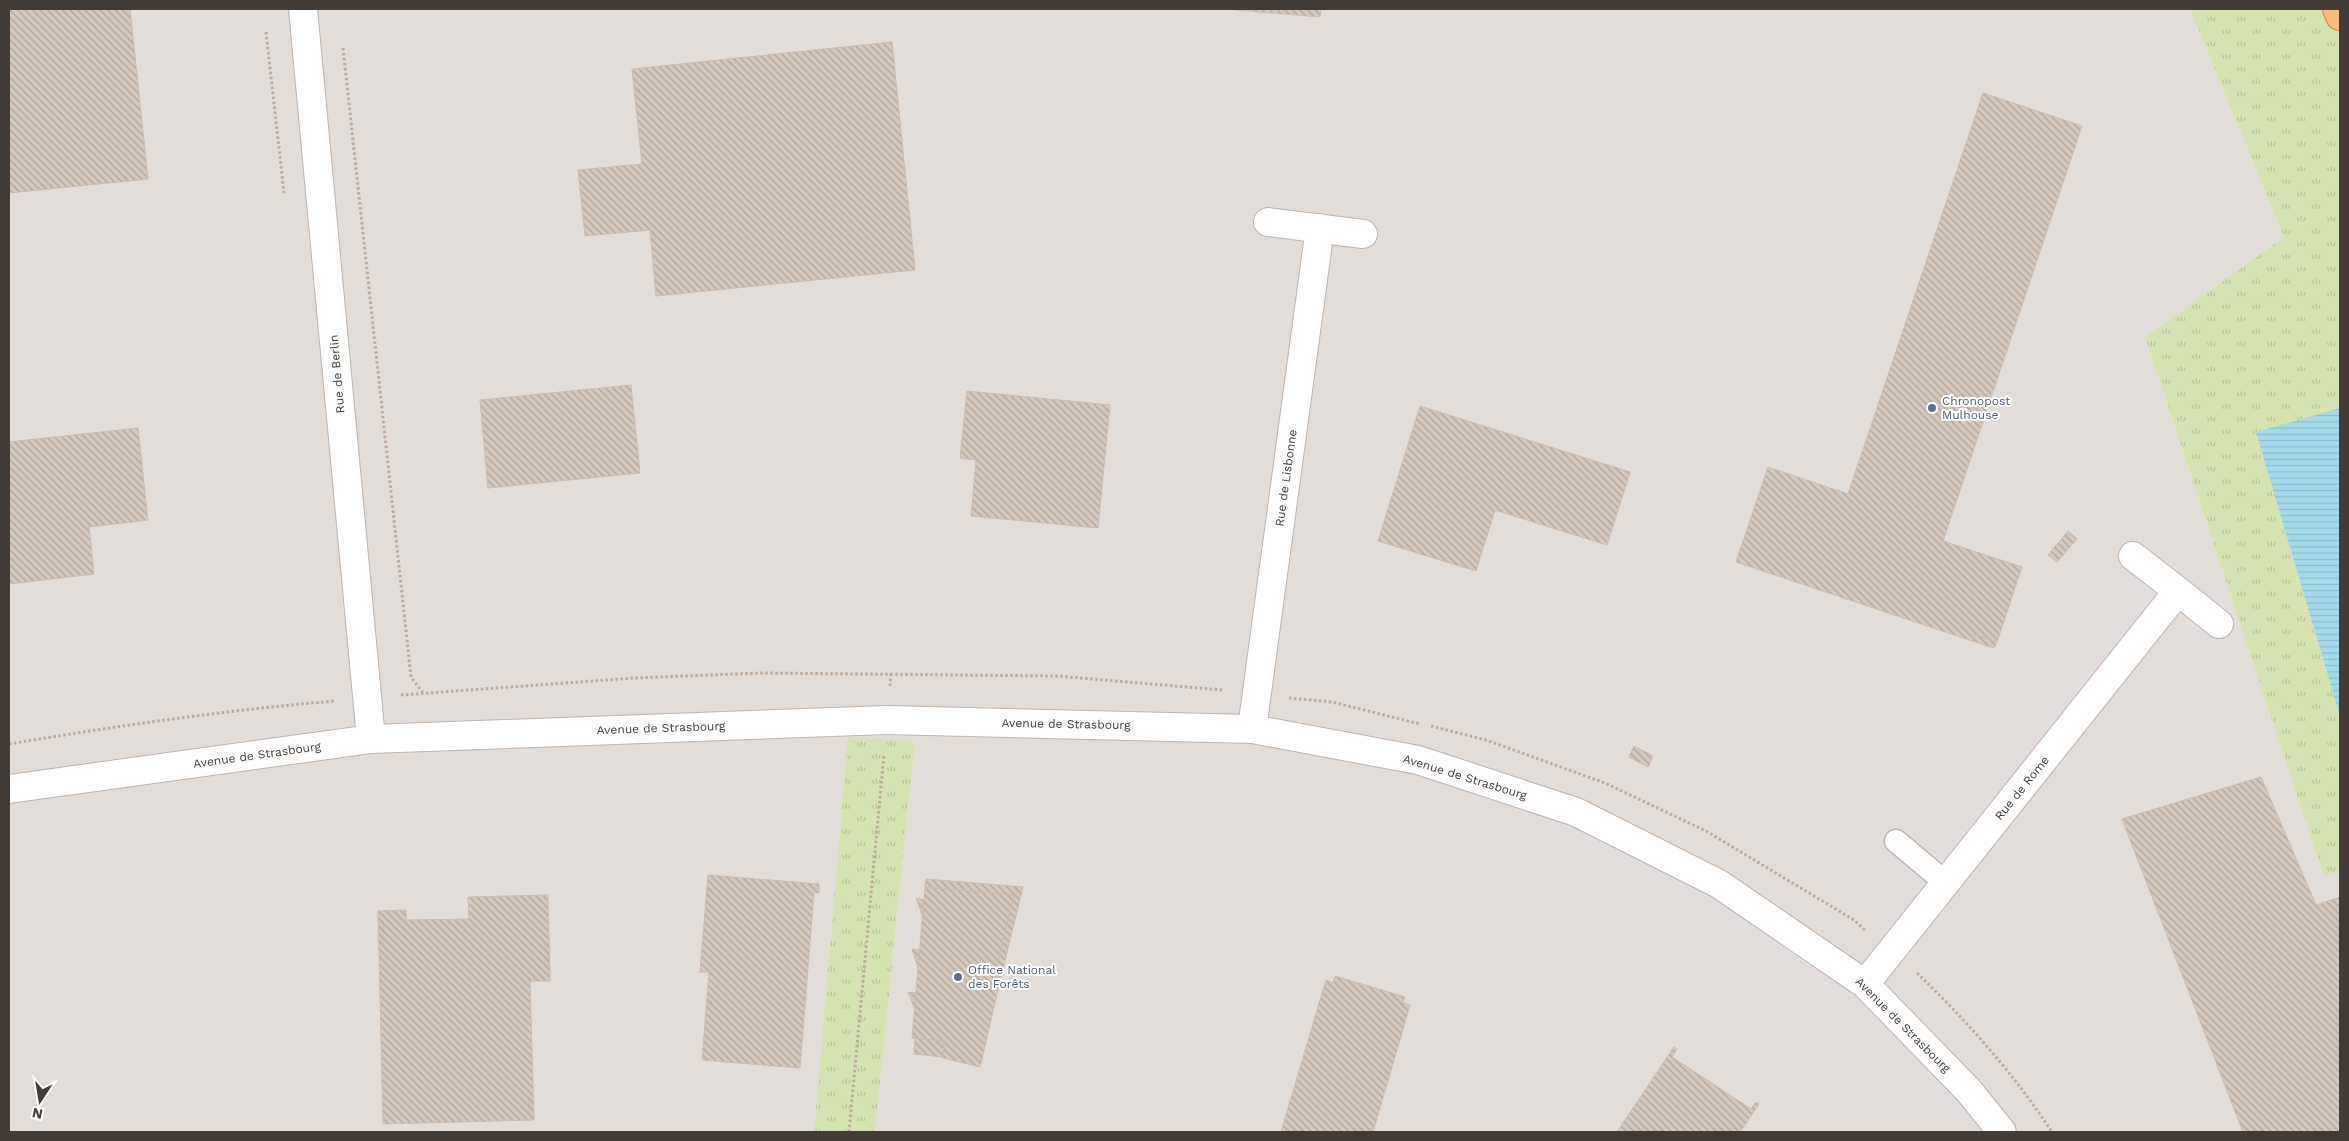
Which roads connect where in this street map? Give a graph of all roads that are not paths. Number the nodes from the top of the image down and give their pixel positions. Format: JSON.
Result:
{"nodes":[{"id":1,"x":303,"y":9,"type":"edge"},
{"id":2,"x":2337,"y":9,"type":"edge"},
{"id":3,"x":2340,"y":16,"type":"edge"},
{"id":4,"x":1268,"y":222,"type":"dead end"},
{"id":5,"x":1320,"y":228,"type":"junction"},
{"id":6,"x":1363,"y":234,"type":"dead end"},
{"id":7,"x":2133,"y":556,"type":"dead end"},
{"id":8,"x":2178,"y":591,"type":"junction"},
{"id":9,"x":2219,"y":624,"type":"dead end"},
{"id":10,"x":1252,"y":729,"type":"junction"},
{"id":11,"x":371,"y":739,"type":"junction"},
{"id":12,"x":9,"y":789,"type":"edge"},
{"id":13,"x":1896,"y":841,"type":"dead end"},
{"id":14,"x":1946,"y":883,"type":"junction"},
{"id":15,"x":1865,"y":984,"type":"junction"},
{"id":16,"x":2002,"y":1132,"type":"edge"}],
"edges":[{"from":1,"to":11,"type":"street","name":"Rue de Berlin"},
{"from":2,"to":3,"type":"highway"},
{"from":4,"to":5,"type":"street"},
{"from":5,"to":6,"type":"street"},
{"from":5,"to":10,"type":"street","name":"Rue de Lisbonne"},
{"from":7,"to":8,"type":"street"},
{"from":8,"to":9,"type":"street"},
{"from":8,"to":14,"type":"street","name":"Rue de Rome"},
{"from":10,"to":11,"type":"street","name":"Avenue de Strasbourg"},
{"from":10,"to":15,"type":"street","name":"Avenue de Strasbourg"},
{"from":11,"to":12,"type":"street","name":"Avenue de Strasbourg"},
{"from":13,"to":14,"type":"lane"},
{"from":14,"to":15,"type":"street","name":"Rue de Rome"},
{"from":15,"to":16,"type":"street","name":"Avenue de Strasbourg"}]}
